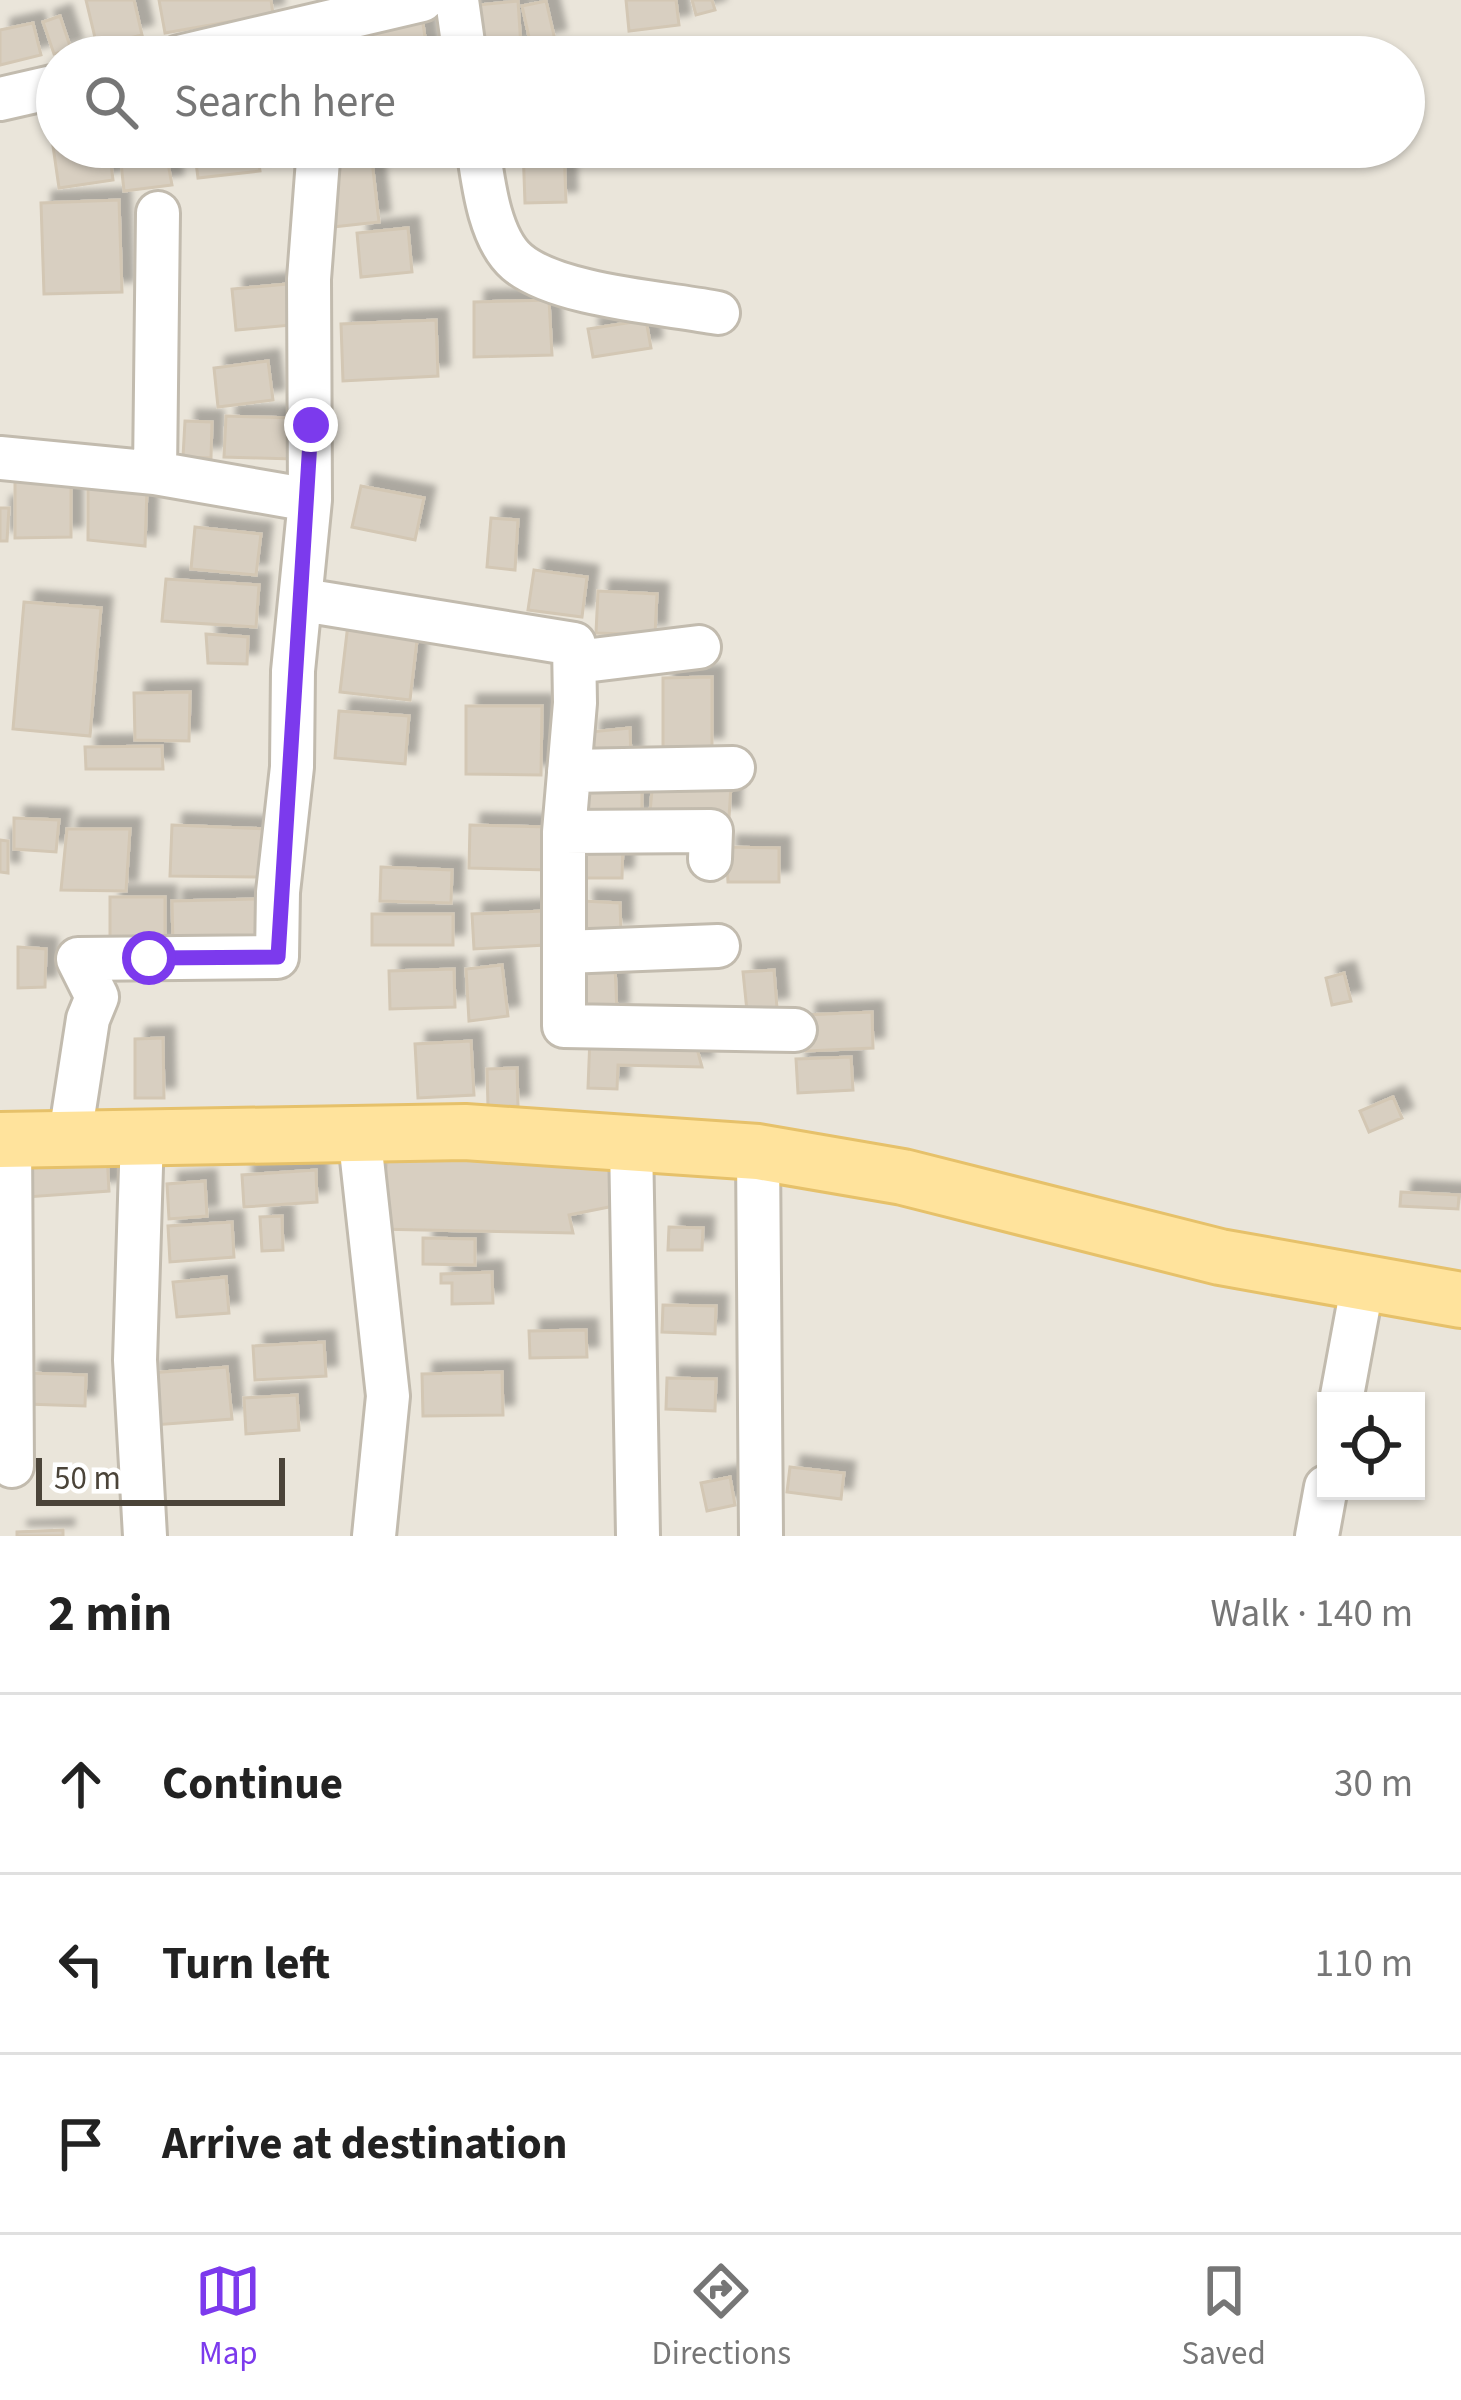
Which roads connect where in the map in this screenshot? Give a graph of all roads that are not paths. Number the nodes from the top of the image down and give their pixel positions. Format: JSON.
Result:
{"nodes":[{"id":1,"x":422,"y":0,"type":"edge"},
{"id":2,"x":457,"y":0,"type":"edge"},
{"id":3,"x":284,"y":30,"type":"edge"},
{"id":4,"x":462,"y":36,"type":"edge"},
{"id":5,"x":36,"y":91,"type":"edge"},
{"id":6,"x":0,"y":99,"type":"edge"},
{"id":7,"x":317,"y":168,"type":"edge"},
{"id":8,"x":483,"y":168,"type":"edge"},
{"id":9,"x":158,"y":213,"type":"dead end"},
{"id":10,"x":718,"y":313,"type":"dead end"},
{"id":11,"x":0,"y":458,"type":"edge"},
{"id":12,"x":155,"y":473,"type":"junction"},
{"id":13,"x":310,"y":500,"type":"junction"},
{"id":14,"x":303,"y":600,"type":"junction"},
{"id":15,"x":699,"y":646,"type":"dead end"},
{"id":16,"x":576,"y":662,"type":"junction"},
{"id":17,"x":733,"y":768,"type":"dead end"},
{"id":18,"x":569,"y":771,"type":"junction"},
{"id":19,"x":564,"y":832,"type":"junction"},
{"id":20,"x":710,"y":859,"type":"dead end"},
{"id":21,"x":718,"y":946,"type":"dead end"},
{"id":22,"x":565,"y":952,"type":"junction"},
{"id":23,"x":795,"y":1030,"type":"dead end"},
{"id":24,"x":359,"y":1132,"type":"junction"},
{"id":25,"x":142,"y":1135,"type":"junction"},
{"id":26,"x":70,"y":1136,"type":"junction"},
{"id":27,"x":5,"y":1140,"type":"edge"},
{"id":28,"x":631,"y":1142,"type":"junction"},
{"id":29,"x":758,"y":1152,"type":"junction"},
{"id":30,"x":1363,"y":1282,"type":"junction"},
{"id":31,"x":1461,"y":1300,"type":"edge"},
{"id":32,"x":1343,"y":1392,"type":"edge"},
{"id":33,"x":12,"y":1466,"type":"dead end"},
{"id":34,"x":1324,"y":1500,"type":"edge"},
{"id":35,"x":145,"y":1536,"type":"edge"},
{"id":36,"x":374,"y":1536,"type":"edge"},
{"id":37,"x":638,"y":1536,"type":"edge"},
{"id":38,"x":761,"y":1536,"type":"edge"},
{"id":39,"x":1317,"y":1536,"type":"edge"}],
"edges":[{"from":1,"to":3,"type":"street"},
{"from":2,"to":4,"type":"street"},
{"from":5,"to":6,"type":"street"},
{"from":7,"to":13,"type":"street"},
{"from":8,"to":10,"type":"street"},
{"from":9,"to":12,"type":"street"},
{"from":11,"to":12,"type":"street"},
{"from":12,"to":13,"type":"street"},
{"from":13,"to":14,"type":"street"},
{"from":14,"to":16,"type":"street"},
{"from":14,"to":26,"type":"street"},
{"from":15,"to":16,"type":"street"},
{"from":16,"to":18,"type":"street"},
{"from":17,"to":18,"type":"street"},
{"from":18,"to":19,"type":"street"},
{"from":19,"to":20,"type":"street"},
{"from":19,"to":22,"type":"street"},
{"from":21,"to":22,"type":"street"},
{"from":22,"to":23,"type":"street"},
{"from":24,"to":25,"type":"main road"},
{"from":24,"to":28,"type":"main road"},
{"from":24,"to":36,"type":"street"},
{"from":25,"to":26,"type":"main road"},
{"from":25,"to":35,"type":"street"},
{"from":26,"to":27,"type":"main road"},
{"from":27,"to":33,"type":"street"},
{"from":28,"to":29,"type":"main road"},
{"from":28,"to":37,"type":"street"},
{"from":29,"to":30,"type":"main road"},
{"from":29,"to":38,"type":"street"},
{"from":30,"to":31,"type":"main road"},
{"from":30,"to":32,"type":"street"},
{"from":34,"to":39,"type":"street"}]}
